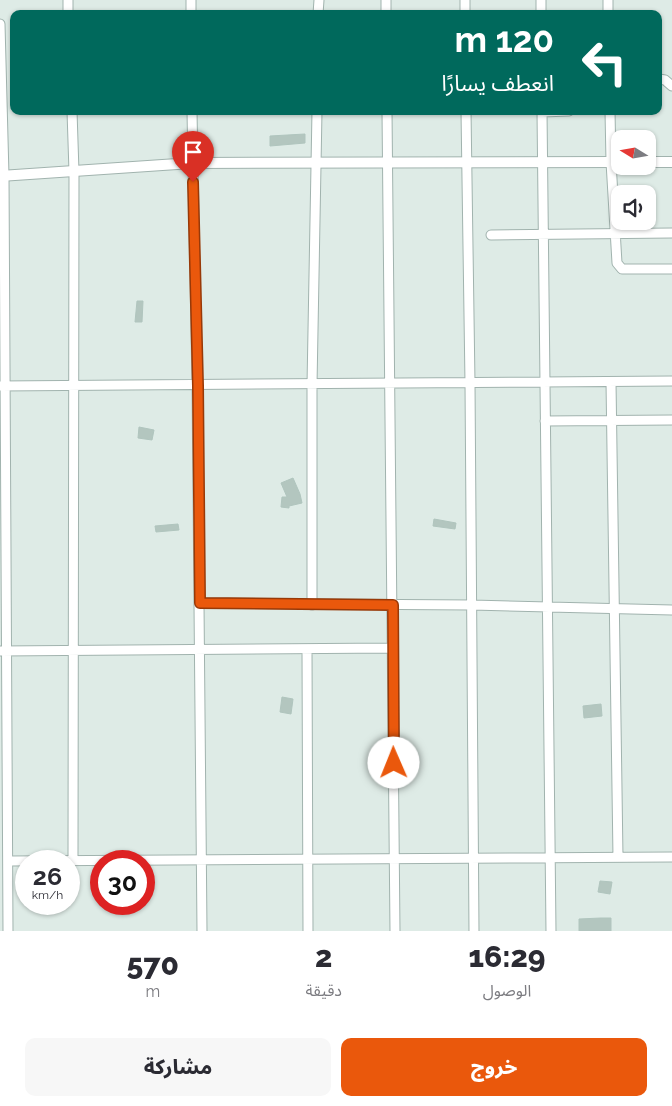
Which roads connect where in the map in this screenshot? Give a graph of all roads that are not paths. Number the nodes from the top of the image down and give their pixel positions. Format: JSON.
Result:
{"nodes":[{"id":1,"x":0,"y":24,"type":"edge"},
{"id":2,"x":72,"y":115,"type":"edge"},
{"id":3,"x":192,"y":115,"type":"edge"},
{"id":4,"x":317,"y":115,"type":"edge"},
{"id":5,"x":387,"y":115,"type":"edge"},
{"id":6,"x":466,"y":115,"type":"edge"},
{"id":7,"x":542,"y":115,"type":"edge"},
{"id":8,"x":610,"y":115,"type":"edge"},
{"id":9,"x":612,"y":130,"type":"edge"},
{"id":10,"x":467,"y":162,"type":"junction"},
{"id":11,"x":542,"y":162,"type":"junction"},
{"id":12,"x":611,"y":162,"type":"edge"},
{"id":13,"x":656,"y":162,"type":"edge"},
{"id":14,"x":672,"y":162,"type":"edge"},
{"id":15,"x":316,"y":163,"type":"junction"},
{"id":16,"x":387,"y":163,"type":"junction"},
{"id":17,"x":192,"y":164,"type":"junction"},
{"id":18,"x":74,"y":172,"type":"junction"},
{"id":19,"x":616,"y":175,"type":"edge"},
{"id":20,"x":2,"y":176,"type":"edge"},
{"id":21,"x":615,"y":233,"type":"junction"},
{"id":22,"x":672,"y":233,"type":"edge"},
{"id":23,"x":544,"y":234,"type":"junction"},
{"id":24,"x":491,"y":235,"type":"dead end"},
{"id":25,"x":672,"y":269,"type":"edge"},
{"id":26,"x":672,"y":381,"type":"edge"},
{"id":27,"x":470,"y":382,"type":"junction"},
{"id":28,"x":545,"y":382,"type":"junction"},
{"id":29,"x":611,"y":382,"type":"junction"},
{"id":30,"x":390,"y":383,"type":"junction"},
{"id":31,"x":312,"y":385,"type":"junction"},
{"id":32,"x":2,"y":386,"type":"edge"},
{"id":33,"x":73,"y":386,"type":"junction"},
{"id":34,"x":198,"y":386,"type":"junction"},
{"id":35,"x":611,"y":420,"type":"junction"},
{"id":36,"x":672,"y":420,"type":"edge"},
{"id":37,"x":545,"y":421,"type":"junction"},
{"id":38,"x":200,"y":603,"type":"junction"},
{"id":39,"x":312,"y":605,"type":"junction"},
{"id":40,"x":393,"y":605,"type":"junction"},
{"id":41,"x":472,"y":605,"type":"junction"},
{"id":42,"x":547,"y":607,"type":"junction"},
{"id":43,"x":614,"y":608,"type":"junction"},
{"id":44,"x":672,"y":610,"type":"edge"},
{"id":45,"x":392,"y":648,"type":"junction"},
{"id":46,"x":200,"y":649,"type":"junction"},
{"id":47,"x":307,"y":649,"type":"junction"},
{"id":48,"x":3,"y":651,"type":"edge"},
{"id":49,"x":73,"y":651,"type":"junction"},
{"id":50,"x":73,"y":850,"type":"edge"},
{"id":51,"x":672,"y":857,"type":"edge"},
{"id":52,"x":473,"y":858,"type":"junction"},
{"id":53,"x":550,"y":858,"type":"junction"},
{"id":54,"x":618,"y":858,"type":"junction"},
{"id":55,"x":201,"y":860,"type":"junction"},
{"id":56,"x":308,"y":860,"type":"junction"},
{"id":57,"x":395,"y":860,"type":"junction"},
{"id":58,"x":8,"y":861,"type":"junction"},
{"id":59,"x":15,"y":861,"type":"edge"},
{"id":60,"x":80,"y":861,"type":"edge"},
{"id":61,"x":8,"y":931,"type":"edge"},
{"id":62,"x":202,"y":931,"type":"edge"},
{"id":63,"x":308,"y":931,"type":"edge"},
{"id":64,"x":395,"y":931,"type":"edge"},
{"id":65,"x":474,"y":931,"type":"edge"},
{"id":66,"x":550,"y":931,"type":"edge"}],
"edges":[{"from":1,"to":20,"type":"street"},
{"from":2,"to":18,"type":"street"},
{"from":3,"to":17,"type":"street"},
{"from":4,"to":15,"type":"street"},
{"from":5,"to":16,"type":"street"},
{"from":6,"to":10,"type":"street"},
{"from":7,"to":11,"type":"street"},
{"from":8,"to":9,"type":"street"},
{"from":10,"to":11,"type":"street"},
{"from":10,"to":16,"type":"street"},
{"from":10,"to":27,"type":"street"},
{"from":11,"to":12,"type":"street"},
{"from":11,"to":23,"type":"street"},
{"from":13,"to":14,"type":"street"},
{"from":15,"to":16,"type":"street"},
{"from":15,"to":17,"type":"street"},
{"from":15,"to":31,"type":"street"},
{"from":16,"to":30,"type":"street"},
{"from":17,"to":18,"type":"street"},
{"from":17,"to":34,"type":"street"},
{"from":18,"to":20,"type":"street"},
{"from":18,"to":33,"type":"street"},
{"from":19,"to":21,"type":"street"},
{"from":20,"to":32,"type":"street"},
{"from":21,"to":22,"type":"street"},
{"from":21,"to":23,"type":"street"},
{"from":21,"to":25,"type":"street"},
{"from":23,"to":24,"type":"street"},
{"from":23,"to":28,"type":"street"},
{"from":26,"to":29,"type":"street"},
{"from":27,"to":28,"type":"street"},
{"from":27,"to":30,"type":"street"},
{"from":27,"to":41,"type":"street"},
{"from":28,"to":29,"type":"street"},
{"from":28,"to":37,"type":"street"},
{"from":29,"to":35,"type":"street"},
{"from":30,"to":31,"type":"street"},
{"from":30,"to":40,"type":"street"},
{"from":31,"to":34,"type":"street"},
{"from":31,"to":39,"type":"street"},
{"from":32,"to":33,"type":"street"},
{"from":32,"to":48,"type":"street"},
{"from":33,"to":34,"type":"street"},
{"from":33,"to":49,"type":"street"},
{"from":34,"to":38,"type":"street"},
{"from":35,"to":36,"type":"street"},
{"from":35,"to":37,"type":"street"},
{"from":35,"to":43,"type":"street"},
{"from":37,"to":42,"type":"street"},
{"from":38,"to":39,"type":"street"},
{"from":38,"to":46,"type":"street"},
{"from":39,"to":40,"type":"street"},
{"from":40,"to":41,"type":"street"},
{"from":40,"to":45,"type":"street"},
{"from":41,"to":42,"type":"street"},
{"from":41,"to":52,"type":"street"},
{"from":42,"to":43,"type":"street"},
{"from":42,"to":53,"type":"street"},
{"from":43,"to":44,"type":"street"},
{"from":43,"to":54,"type":"street"},
{"from":45,"to":47,"type":"street"},
{"from":45,"to":57,"type":"street"},
{"from":46,"to":47,"type":"street"},
{"from":46,"to":49,"type":"street"},
{"from":46,"to":55,"type":"street"},
{"from":47,"to":56,"type":"street"},
{"from":48,"to":49,"type":"street"},
{"from":48,"to":58,"type":"street"},
{"from":49,"to":50,"type":"street"},
{"from":51,"to":54,"type":"street"},
{"from":52,"to":53,"type":"street"},
{"from":52,"to":57,"type":"street"},
{"from":52,"to":65,"type":"street"},
{"from":53,"to":54,"type":"street"},
{"from":53,"to":66,"type":"street"},
{"from":55,"to":56,"type":"street"},
{"from":55,"to":60,"type":"street"},
{"from":55,"to":62,"type":"street"},
{"from":56,"to":57,"type":"street"},
{"from":56,"to":63,"type":"street"},
{"from":57,"to":64,"type":"street"},
{"from":58,"to":59,"type":"street"},
{"from":58,"to":61,"type":"street"}]}
